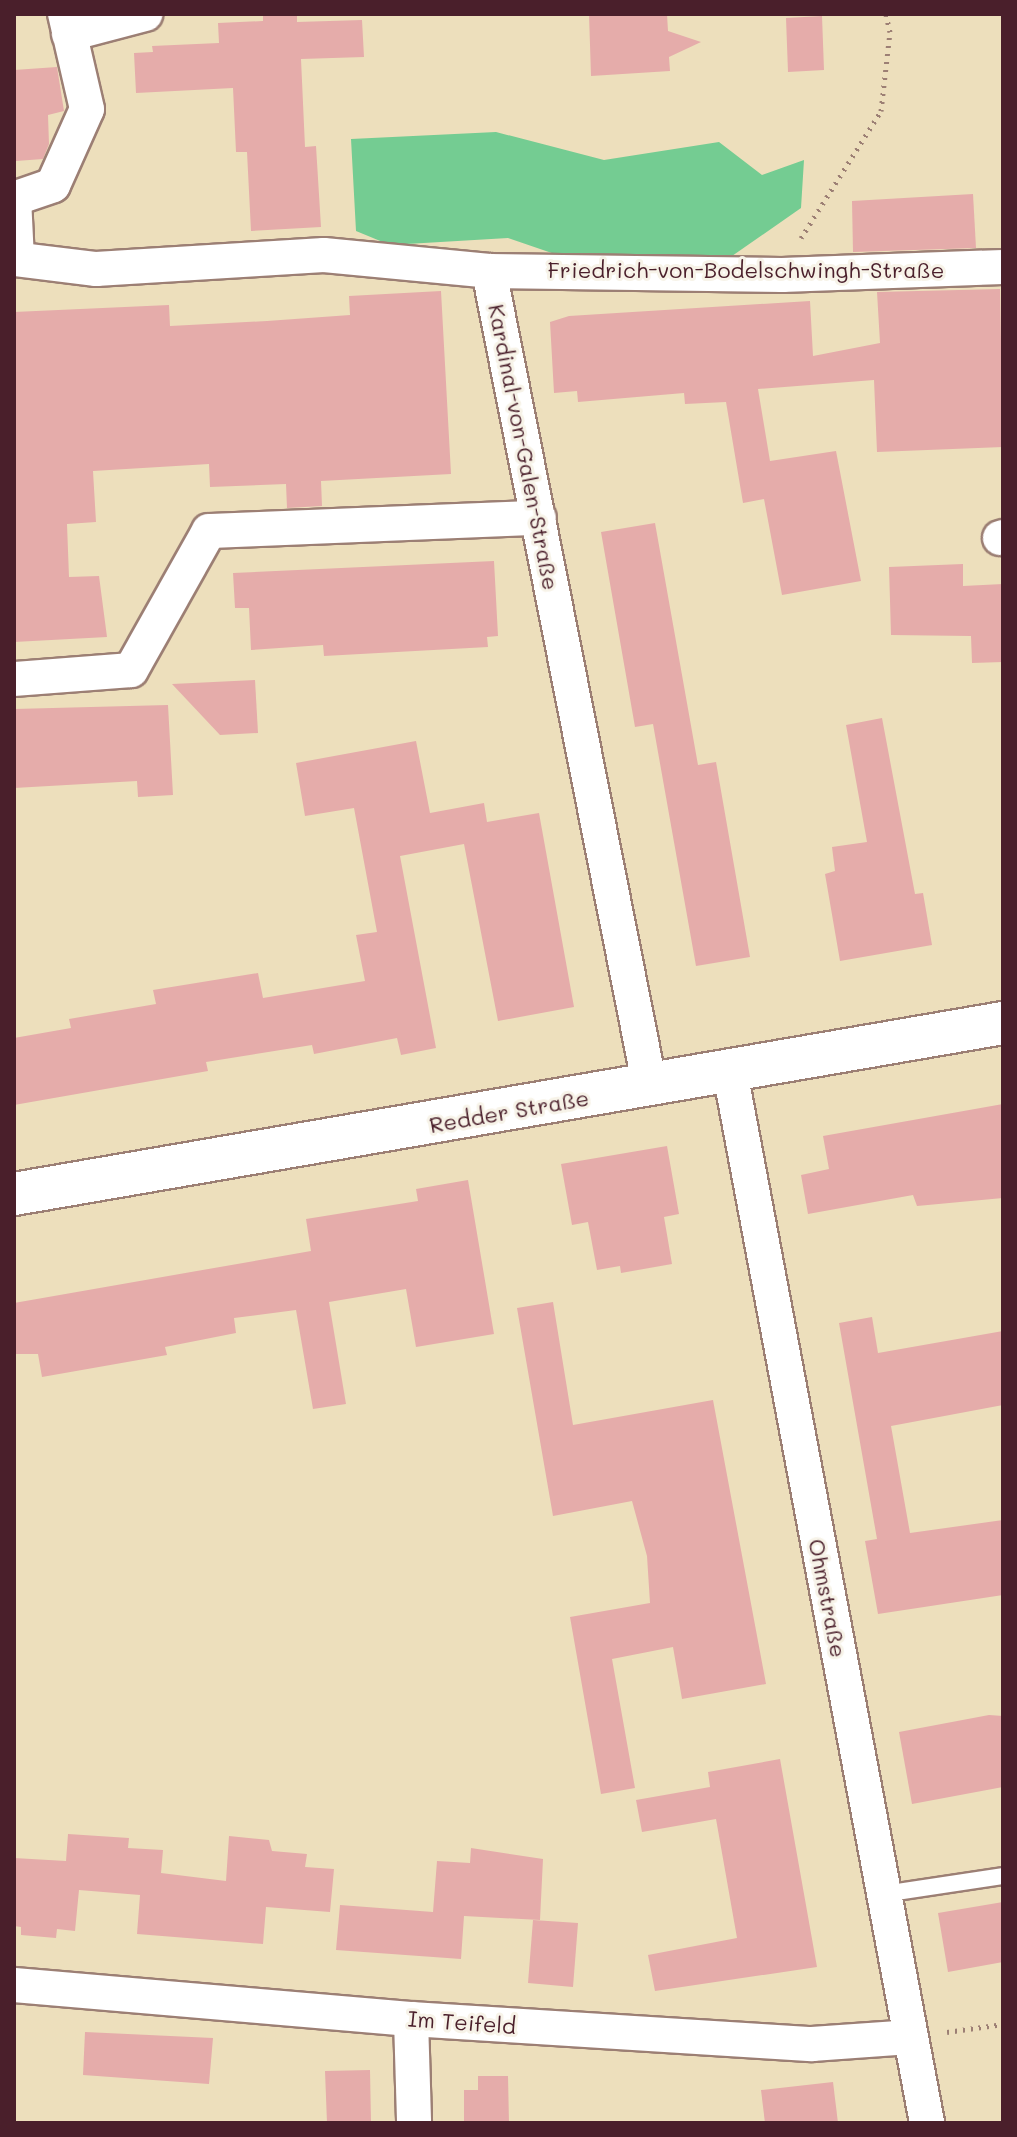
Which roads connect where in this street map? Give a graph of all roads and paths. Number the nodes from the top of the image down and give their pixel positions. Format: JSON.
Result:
{"nodes":[{"id":1,"x":145,"y":14,"type":"edge"},
{"id":2,"x":886,"y":14,"type":"edge"},
{"id":3,"x":67,"y":24,"type":"edge"},
{"id":4,"x":15,"y":198,"type":"edge"},
{"id":5,"x":16,"y":259,"type":"edge"},
{"id":6,"x":1003,"y":267,"type":"edge"},
{"id":7,"x":489,"y":271,"type":"junction"},
{"id":8,"x":782,"y":275,"type":"junction"},
{"id":9,"x":539,"y":518,"type":"junction"},
{"id":10,"x":14,"y":679,"type":"edge"},
{"id":11,"x":1003,"y":1023,"type":"edge"},
{"id":12,"x":730,"y":1072,"type":"junction"},
{"id":13,"x":650,"y":1087,"type":"junction"},
{"id":14,"x":14,"y":1194,"type":"edge"},
{"id":15,"x":1003,"y":1876,"type":"edge"},
{"id":16,"x":884,"y":1894,"type":"junction"},
{"id":17,"x":14,"y":1985,"type":"edge"},
{"id":18,"x":411,"y":2019,"type":"junction"},
{"id":19,"x":1003,"y":2024,"type":"edge"},
{"id":20,"x":911,"y":2037,"type":"junction"},
{"id":21,"x":414,"y":2123,"type":"edge"},
{"id":22,"x":927,"y":2123,"type":"edge"}],
"edges":[{"from":1,"to":3,"type":"street"},
{"from":2,"to":8,"type":"path"},
{"from":3,"to":4,"type":"street"},
{"from":4,"to":5,"type":"street"},
{"from":5,"to":7,"type":"street"},
{"from":6,"to":8,"type":"street","name":"Friedrich-von-Bodelschwingh-Straße"},
{"from":7,"to":8,"type":"street","name":"Friedrich-von-Bodelschwingh-Straße"},
{"from":7,"to":9,"type":"street","name":"Kardinal-von-Galen-Straße"},
{"from":9,"to":10,"type":"street"},
{"from":9,"to":13,"type":"street","name":"Kardinal-von-Galen-Straße"},
{"from":11,"to":12,"type":"street","name":"Redder Straße"},
{"from":12,"to":13,"type":"street","name":"Redder Straße"},
{"from":12,"to":16,"type":"street","name":"Ohmstraße"},
{"from":13,"to":14,"type":"street","name":"Redder Straße"},
{"from":15,"to":16,"type":"lane"},
{"from":16,"to":20,"type":"street","name":"Ohmstraße"},
{"from":17,"to":18,"type":"street","name":"Im Teifeld"},
{"from":18,"to":20,"type":"street","name":"Im Teifeld"},
{"from":18,"to":21,"type":"street"},
{"from":19,"to":20,"type":"path"},
{"from":20,"to":22,"type":"street","name":"Ohmstraße"}]}
